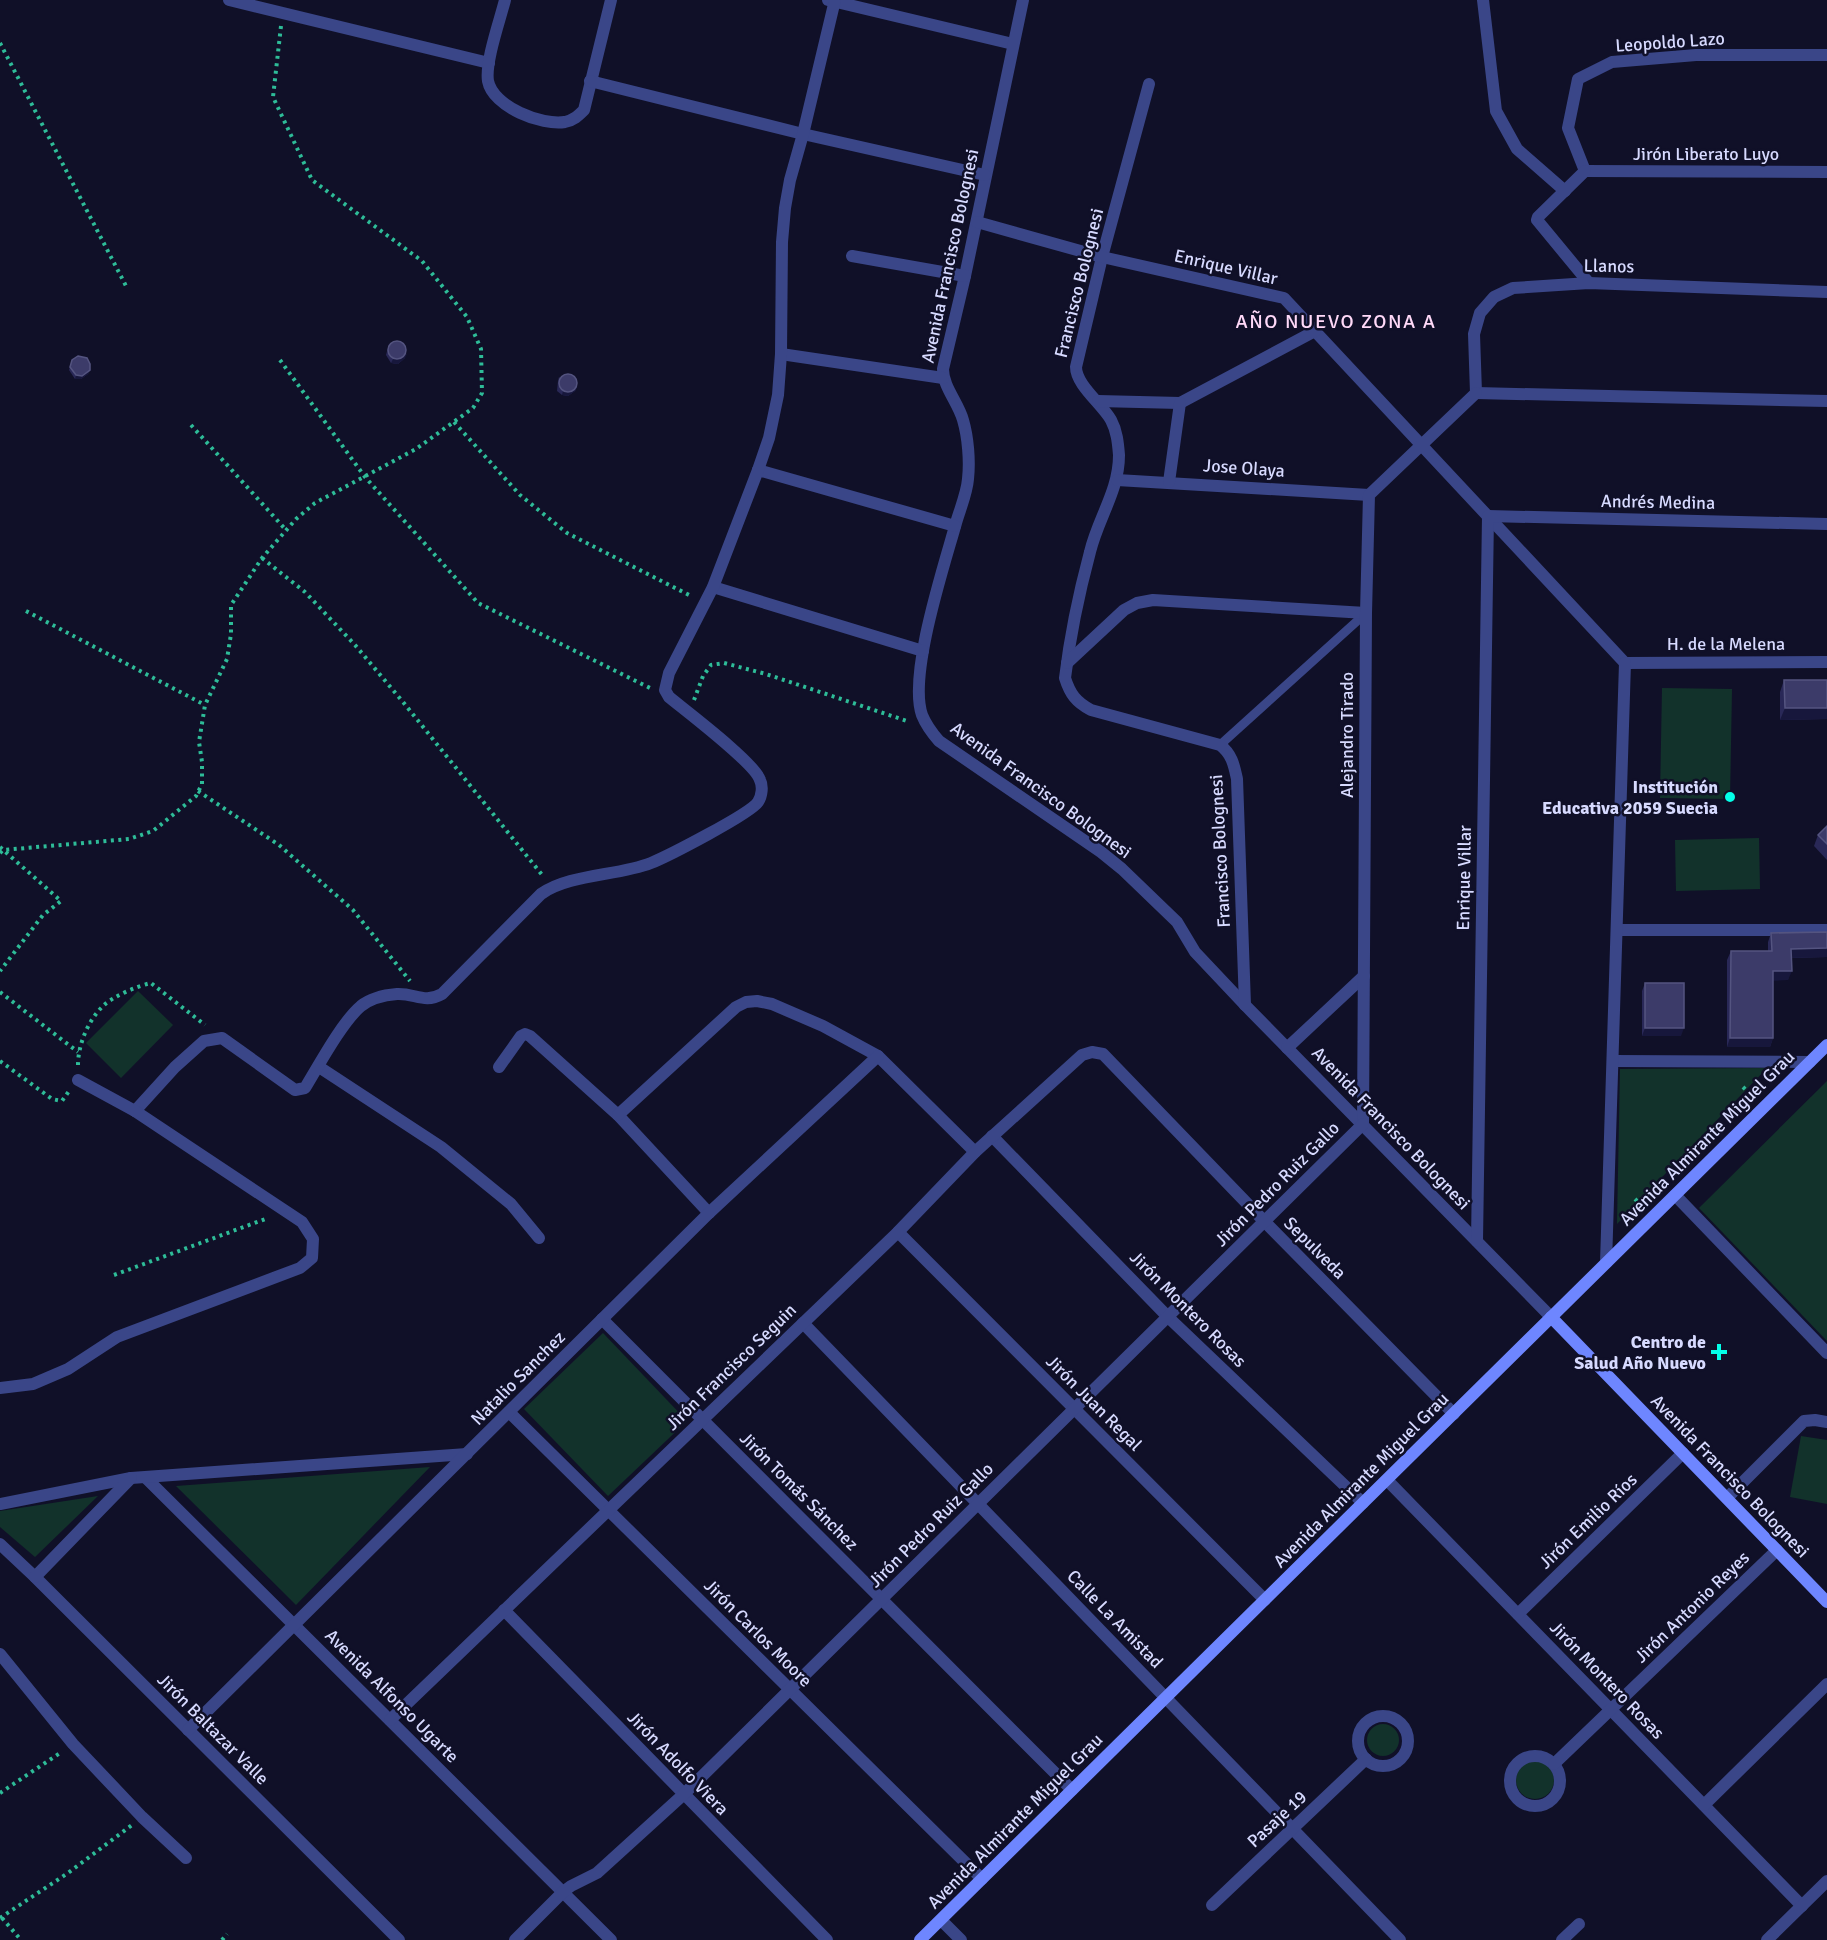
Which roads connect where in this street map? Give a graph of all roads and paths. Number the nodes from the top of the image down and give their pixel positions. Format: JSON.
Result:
{"nodes":[{"id":1,"x":229,"y":0,"type":"edge"},
{"id":2,"x":286,"y":0,"type":"edge"},
{"id":3,"x":505,"y":0,"type":"edge"},
{"id":4,"x":612,"y":0,"type":"edge"},
{"id":5,"x":1023,"y":0,"type":"edge"},
{"id":6,"x":1483,"y":0,"type":"edge"},
{"id":7,"x":832,"y":1,"type":"edge"},
{"id":8,"x":282,"y":14,"type":"junction"},
{"id":9,"x":0,"y":43,"type":"edge"},
{"id":10,"x":1013,"y":44,"type":"junction"},
{"id":11,"x":1827,"y":55,"type":"edge"},
{"id":12,"x":489,"y":63,"type":"junction"},
{"id":13,"x":590,"y":81,"type":"junction"},
{"id":14,"x":1149,"y":84,"type":"dead end"},
{"id":15,"x":803,"y":134,"type":"junction"},
{"id":16,"x":1585,"y":171,"type":"junction"},
{"id":17,"x":1827,"y":172,"type":"edge"},
{"id":18,"x":985,"y":175,"type":"junction"},
{"id":19,"x":1565,"y":191,"type":"junction"},
{"id":20,"x":976,"y":222,"type":"junction"},
{"id":21,"x":852,"y":256,"type":"dead end"},
{"id":22,"x":1102,"y":257,"type":"junction"},
{"id":23,"x":966,"y":276,"type":"junction"},
{"id":24,"x":1589,"y":283,"type":"junction"},
{"id":25,"x":126,"y":286,"type":"dead end"},
{"id":26,"x":1827,"y":292,"type":"edge"},
{"id":27,"x":1315,"y":331,"type":"junction"},
{"id":28,"x":781,"y":354,"type":"junction"},
{"id":29,"x":280,"y":360,"type":"dead end"},
{"id":30,"x":943,"y":378,"type":"junction"},
{"id":31,"x":1476,"y":393,"type":"junction"},
{"id":32,"x":1098,"y":401,"type":"junction"},
{"id":33,"x":1827,"y":401,"type":"edge"},
{"id":34,"x":1180,"y":403,"type":"junction"},
{"id":35,"x":453,"y":422,"type":"junction"},
{"id":36,"x":191,"y":426,"type":"dead end"},
{"id":37,"x":1422,"y":445,"type":"junction"},
{"id":38,"x":759,"y":470,"type":"junction"},
{"id":39,"x":365,"y":477,"type":"junction"},
{"id":40,"x":1117,"y":480,"type":"junction"},
{"id":41,"x":1170,"y":482,"type":"junction"},
{"id":42,"x":1370,"y":495,"type":"junction"},
{"id":43,"x":1488,"y":516,"type":"junction"},
{"id":44,"x":1827,"y":524,"type":"edge"},
{"id":45,"x":955,"y":526,"type":"junction"},
{"id":46,"x":286,"y":531,"type":"junction"},
{"id":47,"x":262,"y":558,"type":"junction"},
{"id":48,"x":713,"y":587,"type":"junction"},
{"id":49,"x":705,"y":603,"type":"junction"},
{"id":50,"x":26,"y":611,"type":"dead end"},
{"id":51,"x":1366,"y":613,"type":"junction"},
{"id":52,"x":923,"y":651,"type":"junction"},
{"id":53,"x":1827,"y":662,"type":"edge"},
{"id":54,"x":1625,"y":663,"type":"junction"},
{"id":55,"x":1067,"y":664,"type":"junction"},
{"id":56,"x":669,"y":697,"type":"junction"},
{"id":57,"x":205,"y":705,"type":"junction"},
{"id":58,"x":688,"y":713,"type":"junction"},
{"id":59,"x":928,"y":728,"type":"junction"},
{"id":60,"x":1220,"y":745,"type":"junction"},
{"id":61,"x":198,"y":791,"type":"junction"},
{"id":62,"x":1,"y":850,"type":"edge"},
{"id":63,"x":551,"y":886,"type":"junction"},
{"id":64,"x":1617,"y":930,"type":"junction"},
{"id":65,"x":1827,"y":930,"type":"edge"},
{"id":66,"x":0,"y":971,"type":"edge"},
{"id":67,"x":1364,"y":976,"type":"junction"},
{"id":68,"x":0,"y":992,"type":"edge"},
{"id":69,"x":408,"y":994,"type":"junction"},
{"id":70,"x":1245,"y":1005,"type":"junction"},
{"id":71,"x":222,"y":1038,"type":"junction"},
{"id":72,"x":1827,"y":1045,"type":"edge"},
{"id":73,"x":1287,"y":1048,"type":"junction"},
{"id":74,"x":78,"y":1052,"type":"junction"},
{"id":75,"x":1102,"y":1054,"type":"joint"},
{"id":76,"x":878,"y":1056,"type":"junction"},
{"id":77,"x":0,"y":1061,"type":"edge"},
{"id":78,"x":1613,"y":1061,"type":"junction"},
{"id":79,"x":1810,"y":1062,"type":"junction"},
{"id":80,"x":319,"y":1066,"type":"junction"},
{"id":81,"x":499,"y":1067,"type":"dead end"},
{"id":82,"x":78,"y":1080,"type":"junction"},
{"id":83,"x":135,"y":1112,"type":"junction"},
{"id":84,"x":618,"y":1115,"type":"junction"},
{"id":85,"x":1363,"y":1124,"type":"junction"},
{"id":86,"x":992,"y":1136,"type":"junction"},
{"id":87,"x":975,"y":1152,"type":"junction"},
{"id":88,"x":1675,"y":1195,"type":"junction"},
{"id":89,"x":286,"y":1211,"type":"junction"},
{"id":90,"x":709,"y":1213,"type":"junction"},
{"id":91,"x":1264,"y":1221,"type":"junction"},
{"id":92,"x":898,"y":1232,"type":"junction"},
{"id":93,"x":539,"y":1238,"type":"dead end"},
{"id":94,"x":1477,"y":1241,"type":"junction"},
{"id":95,"x":1606,"y":1263,"type":"junction"},
{"id":96,"x":114,"y":1275,"type":"dead end"},
{"id":97,"x":1168,"y":1317,"type":"junction"},
{"id":98,"x":1551,"y":1317,"type":"junction"},
{"id":99,"x":602,"y":1319,"type":"junction"},
{"id":100,"x":803,"y":1323,"type":"junction"},
{"id":101,"x":1827,"y":1353,"type":"edge"},
{"id":102,"x":0,"y":1388,"type":"edge"},
{"id":103,"x":1074,"y":1409,"type":"junction"},
{"id":104,"x":509,"y":1412,"type":"junction"},
{"id":105,"x":1454,"y":1414,"type":"junction"},
{"id":106,"x":703,"y":1420,"type":"junction"},
{"id":107,"x":1821,"y":1421,"type":"edge"},
{"id":108,"x":1683,"y":1453,"type":"junction"},
{"id":109,"x":467,"y":1454,"type":"junction"},
{"id":110,"x":131,"y":1478,"type":"junction"},
{"id":111,"x":146,"y":1478,"type":"junction"},
{"id":112,"x":1387,"y":1480,"type":"junction"},
{"id":113,"x":1727,"y":1498,"type":"junction"},
{"id":114,"x":1363,"y":1503,"type":"junction"},
{"id":115,"x":0,"y":1504,"type":"edge"},
{"id":116,"x":978,"y":1504,"type":"junction"},
{"id":117,"x":609,"y":1510,"type":"junction"},
{"id":118,"x":0,"y":1545,"type":"edge"},
{"id":119,"x":1777,"y":1550,"type":"junction"},
{"id":120,"x":35,"y":1577,"type":"junction"},
{"id":121,"x":882,"y":1599,"type":"junction"},
{"id":122,"x":1265,"y":1600,"type":"junction"},
{"id":123,"x":1827,"y":1602,"type":"edge"},
{"id":124,"x":504,"y":1610,"type":"junction"},
{"id":125,"x":1518,"y":1614,"type":"junction"},
{"id":126,"x":294,"y":1625,"type":"junction"},
{"id":127,"x":0,"y":1654,"type":"edge"},
{"id":128,"x":1827,"y":1684,"type":"edge"},
{"id":129,"x":790,"y":1689,"type":"junction"},
{"id":130,"x":1166,"y":1698,"type":"junction"},
{"id":131,"x":1611,"y":1710,"type":"junction"},
{"id":132,"x":390,"y":1720,"type":"junction"},
{"id":133,"x":188,"y":1730,"type":"junction"},
{"id":134,"x":73,"y":1744,"type":"junction"},
{"id":135,"x":1366,"y":1759,"type":"junction"},
{"id":136,"x":1554,"y":1764,"type":"junction"},
{"id":137,"x":1072,"y":1790,"type":"junction"},
{"id":138,"x":0,"y":1793,"type":"edge"},
{"id":139,"x":684,"y":1794,"type":"junction"},
{"id":140,"x":1704,"y":1806,"type":"junction"},
{"id":141,"x":142,"y":1817,"type":"junction"},
{"id":142,"x":1293,"y":1829,"type":"junction"},
{"id":143,"x":186,"y":1858,"type":"dead end"},
{"id":144,"x":982,"y":1879,"type":"junction"},
{"id":145,"x":1827,"y":1881,"type":"edge"},
{"id":146,"x":563,"y":1892,"type":"junction"},
{"id":147,"x":1212,"y":1905,"type":"dead end"},
{"id":148,"x":1802,"y":1906,"type":"junction"},
{"id":149,"x":1,"y":1918,"type":"edge"},
{"id":150,"x":941,"y":1920,"type":"junction"},
{"id":151,"x":1579,"y":1923,"type":"dead end"},
{"id":152,"x":227,"y":1934,"type":"dead end"},
{"id":153,"x":21,"y":1940,"type":"edge"},
{"id":154,"x":222,"y":1940,"type":"edge"},
{"id":155,"x":399,"y":1940,"type":"edge"},
{"id":156,"x":515,"y":1940,"type":"edge"},
{"id":157,"x":611,"y":1940,"type":"edge"},
{"id":158,"x":827,"y":1940,"type":"edge"},
{"id":159,"x":921,"y":1940,"type":"edge"},
{"id":160,"x":962,"y":1940,"type":"edge"},
{"id":161,"x":1400,"y":1940,"type":"edge"},
{"id":162,"x":1562,"y":1940,"type":"edge"},
{"id":163,"x":1767,"y":1940,"type":"edge"}],
"edges":[{"from":1,"to":8,"type":"street"},
{"from":2,"to":8,"type":"street"},
{"from":3,"to":12,"type":"street"},
{"from":4,"to":13,"type":"street"},
{"from":5,"to":10,"type":"street","name":"Avenida Francisco Bolognesi"},
{"from":6,"to":19,"type":"street"},
{"from":7,"to":10,"type":"street"},
{"from":7,"to":15,"type":"street"},
{"from":8,"to":12,"type":"street"},
{"from":8,"to":35,"type":"path"},
{"from":9,"to":25,"type":"path"},
{"from":10,"to":18,"type":"street","name":"Avenida Francisco Bolognesi"},
{"from":11,"to":16,"type":"street","name":"Leopoldo Lazo"},
{"from":12,"to":13,"type":"street"},
{"from":13,"to":15,"type":"street"},
{"from":14,"to":22,"type":"street","name":"Francisco Bolognesi"},
{"from":15,"to":18,"type":"street"},
{"from":15,"to":28,"type":"street"},
{"from":16,"to":17,"type":"street","name":"Jirón Liberato Luyo"},
{"from":16,"to":19,"type":"street"},
{"from":18,"to":20,"type":"street","name":"Avenida Francisco Bolognesi"},
{"from":19,"to":24,"type":"street"},
{"from":20,"to":22,"type":"street","name":"Enrique Villar"},
{"from":20,"to":23,"type":"street","name":"Avenida Francisco Bolognesi"},
{"from":21,"to":23,"type":"street"},
{"from":22,"to":27,"type":"street","name":"Enrique Villar"},
{"from":22,"to":32,"type":"street","name":"Francisco Bolognesi"},
{"from":23,"to":30,"type":"street","name":"Avenida Francisco Bolognesi"},
{"from":24,"to":26,"type":"street","name":"Llanos"},
{"from":24,"to":31,"type":"street","name":"Llanos"},
{"from":27,"to":34,"type":"street"},
{"from":27,"to":37,"type":"street","name":"Enrique Villar"},
{"from":28,"to":30,"type":"street"},
{"from":28,"to":38,"type":"street"},
{"from":29,"to":39,"type":"path"},
{"from":30,"to":45,"type":"street","name":"Avenida Francisco Bolognesi"},
{"from":31,"to":33,"type":"street"},
{"from":31,"to":37,"type":"street"},
{"from":32,"to":34,"type":"street"},
{"from":32,"to":40,"type":"street","name":"Francisco Bolognesi"},
{"from":34,"to":41,"type":"street"},
{"from":35,"to":39,"type":"path"},
{"from":35,"to":49,"type":"path"},
{"from":36,"to":46,"type":"path"},
{"from":37,"to":42,"type":"street"},
{"from":37,"to":43,"type":"street","name":"Enrique Villar"},
{"from":38,"to":45,"type":"street"},
{"from":38,"to":48,"type":"street"},
{"from":39,"to":46,"type":"path"},
{"from":39,"to":56,"type":"path"},
{"from":40,"to":41,"type":"street","name":"Jose Olaya"},
{"from":40,"to":55,"type":"street","name":"Francisco Bolognesi"},
{"from":41,"to":42,"type":"street","name":"Jose Olaya"},
{"from":42,"to":51,"type":"street","name":"Alejandro Tirado"},
{"from":43,"to":44,"type":"street","name":"Andrés Medina"},
{"from":43,"to":54,"type":"street","name":"Enrique Villar"},
{"from":43,"to":94,"type":"street","name":"Enrique Villar"},
{"from":45,"to":52,"type":"street","name":"Avenida Francisco Bolognesi"},
{"from":46,"to":47,"type":"path"},
{"from":47,"to":57,"type":"path"},
{"from":47,"to":63,"type":"path"},
{"from":48,"to":49,"type":"street"},
{"from":48,"to":52,"type":"street"},
{"from":49,"to":56,"type":"street"},
{"from":50,"to":57,"type":"path"},
{"from":51,"to":55,"type":"street"},
{"from":51,"to":60,"type":"lane"},
{"from":51,"to":67,"type":"street","name":"Alejandro Tirado"},
{"from":52,"to":59,"type":"street","name":"Avenida Francisco Bolognesi"},
{"from":53,"to":54,"type":"street","name":"H. de la Melena"},
{"from":54,"to":64,"type":"street"},
{"from":55,"to":60,"type":"street","name":"Francisco Bolognesi"},
{"from":56,"to":58,"type":"street"},
{"from":57,"to":61,"type":"path"},
{"from":58,"to":59,"type":"path"},
{"from":58,"to":63,"type":"street"},
{"from":59,"to":70,"type":"street","name":"Avenida Francisco Bolognesi"},
{"from":60,"to":70,"type":"street","name":"Francisco Bolognesi"},
{"from":61,"to":62,"type":"path"},
{"from":61,"to":69,"type":"path"},
{"from":62,"to":66,"type":"path"},
{"from":63,"to":69,"type":"street"},
{"from":64,"to":65,"type":"street"},
{"from":64,"to":78,"type":"street"},
{"from":67,"to":73,"type":"street"},
{"from":67,"to":85,"type":"street","name":"Alejandro Tirado"},
{"from":68,"to":74,"type":"path"},
{"from":69,"to":80,"type":"street"},
{"from":70,"to":73,"type":"street","name":"Avenida Francisco Bolognesi"},
{"from":71,"to":74,"type":"path"},
{"from":71,"to":80,"type":"street"},
{"from":71,"to":83,"type":"street"},
{"from":72,"to":79,"type":"street","name":"Avenida Almirante Miguel Grau"},
{"from":73,"to":85,"type":"street","name":"Avenida Francisco Bolognesi"},
{"from":74,"to":82,"type":"path"},
{"from":75,"to":86,"type":"street","name":"Jirón Francisco Seguin"},
{"from":75,"to":91,"type":"street","name":"Sepulveda"},
{"from":76,"to":84,"type":"street"},
{"from":76,"to":87,"type":"street"},
{"from":76,"to":90,"type":"street","name":"Natalio Sanchez"},
{"from":77,"to":82,"type":"path"},
{"from":78,"to":79,"type":"street"},
{"from":78,"to":95,"type":"street"},
{"from":79,"to":88,"type":"street","name":"Avenida Almirante Miguel Grau"},
{"from":80,"to":93,"type":"street"},
{"from":81,"to":84,"type":"street"},
{"from":82,"to":83,"type":"street"},
{"from":83,"to":89,"type":"street"},
{"from":84,"to":90,"type":"street"},
{"from":85,"to":91,"type":"street","name":"Jirón Pedro Ruiz Gallo"},
{"from":85,"to":94,"type":"street","name":"Avenida Francisco Bolognesi"},
{"from":86,"to":87,"type":"street","name":"Jirón Francisco Seguin"},
{"from":86,"to":97,"type":"street","name":"Jirón Montero Rosas"},
{"from":87,"to":92,"type":"street","name":"Jirón Francisco Seguin"},
{"from":88,"to":95,"type":"street","name":"Avenida Almirante Miguel Grau"},
{"from":88,"to":101,"type":"street"},
{"from":89,"to":96,"type":"path"},
{"from":89,"to":102,"type":"street"},
{"from":90,"to":99,"type":"street","name":"Natalio Sanchez"},
{"from":91,"to":97,"type":"street","name":"Jirón Pedro Ruiz Gallo"},
{"from":91,"to":105,"type":"street","name":"Sepulveda"},
{"from":92,"to":100,"type":"street","name":"Jirón Francisco Seguin"},
{"from":92,"to":103,"type":"street","name":"Jirón Juan Regal"},
{"from":94,"to":98,"type":"street","name":"Avenida Francisco Bolognesi"},
{"from":95,"to":98,"type":"street","name":"Avenida Almirante Miguel Grau"},
{"from":97,"to":103,"type":"street","name":"Jirón Pedro Ruiz Gallo"},
{"from":97,"to":114,"type":"street","name":"Jirón Montero Rosas"},
{"from":98,"to":105,"type":"street","name":"Avenida Almirante Miguel Grau"},
{"from":98,"to":108,"type":"street","name":"Avenida Francisco Bolognesi"},
{"from":99,"to":104,"type":"street","name":"Natalio Sanchez"},
{"from":99,"to":106,"type":"street","name":"Jirón Tomás Sánchez"},
{"from":100,"to":106,"type":"street","name":"Jirón Francisco Seguin"},
{"from":100,"to":116,"type":"street","name":"Calle La Amistad"},
{"from":103,"to":116,"type":"street","name":"Jirón Pedro Ruiz Gallo"},
{"from":103,"to":122,"type":"street","name":"Jirón Juan Regal"},
{"from":104,"to":109,"type":"street","name":"Natalio Sanchez"},
{"from":104,"to":117,"type":"street","name":"Jirón Carlos Moore"},
{"from":105,"to":112,"type":"street","name":"Avenida Almirante Miguel Grau"},
{"from":106,"to":117,"type":"street","name":"Jirón Francisco Seguin"},
{"from":106,"to":121,"type":"street","name":"Jirón Tomás Sánchez"},
{"from":107,"to":113,"type":"street"},
{"from":108,"to":113,"type":"street","name":"Avenida Francisco Bolognesi"},
{"from":108,"to":125,"type":"street","name":"Jirón Emilio Ríos"},
{"from":109,"to":111,"type":"street"},
{"from":109,"to":126,"type":"street","name":"Natalio Sanchez"},
{"from":110,"to":111,"type":"street"},
{"from":110,"to":115,"type":"street"},
{"from":110,"to":120,"type":"street"},
{"from":111,"to":126,"type":"street","name":"Avenida Alfonso Ugarte"},
{"from":112,"to":114,"type":"street","name":"Avenida Almirante Miguel Grau"},
{"from":112,"to":125,"type":"street","name":"Jirón Montero Rosas"},
{"from":113,"to":119,"type":"street","name":"Avenida Francisco Bolognesi"},
{"from":114,"to":122,"type":"street","name":"Avenida Almirante Miguel Grau"},
{"from":116,"to":121,"type":"street","name":"Jirón Pedro Ruiz Gallo"},
{"from":116,"to":130,"type":"street","name":"Calle La Amistad"},
{"from":117,"to":124,"type":"street","name":"Jirón Francisco Seguin"},
{"from":117,"to":129,"type":"street","name":"Jirón Carlos Moore"},
{"from":118,"to":120,"type":"street","name":"Jirón Baltazar Valle"},
{"from":119,"to":123,"type":"street","name":"Avenida Francisco Bolognesi"},
{"from":119,"to":131,"type":"street","name":"Jirón Antonio Reyes"},
{"from":120,"to":133,"type":"street","name":"Jirón Baltazar Valle"},
{"from":121,"to":129,"type":"street","name":"Jirón Pedro Ruiz Gallo"},
{"from":121,"to":137,"type":"street","name":"Jirón Tomás Sánchez"},
{"from":122,"to":130,"type":"street","name":"Avenida Almirante Miguel Grau"},
{"from":124,"to":132,"type":"street","name":"Jirón Francisco Seguin"},
{"from":124,"to":139,"type":"street","name":"Jirón Adolfo Viera"},
{"from":125,"to":131,"type":"street","name":"Jirón Montero Rosas"},
{"from":126,"to":132,"type":"street","name":"Avenida Alfonso Ugarte"},
{"from":126,"to":133,"type":"street","name":"Natalio Sanchez"},
{"from":127,"to":134,"type":"street"},
{"from":128,"to":140,"type":"street"},
{"from":129,"to":139,"type":"street","name":"Jirón Pedro Ruiz Gallo"},
{"from":129,"to":144,"type":"street","name":"Jirón Carlos Moore"},
{"from":130,"to":137,"type":"street","name":"Avenida Almirante Miguel Grau"},
{"from":130,"to":142,"type":"street","name":"Calle La Amistad"},
{"from":131,"to":136,"type":"street","name":"Jirón Antonio Reyes"},
{"from":131,"to":140,"type":"street","name":"Jirón Montero Rosas"},
{"from":132,"to":146,"type":"street","name":"Avenida Alfonso Ugarte"},
{"from":133,"to":155,"type":"street","name":"Jirón Baltazar Valle"},
{"from":134,"to":138,"type":"path"},
{"from":134,"to":141,"type":"street"},
{"from":135,"to":135,"type":"street"},
{"from":135,"to":142,"type":"street","name":"Pasaje 19"},
{"from":136,"to":136,"type":"street"},
{"from":137,"to":144,"type":"street","name":"Avenida Almirante Miguel Grau"},
{"from":139,"to":146,"type":"street","name":"Jirón Pedro Ruiz Gallo"},
{"from":139,"to":158,"type":"street","name":"Jirón Adolfo Viera"},
{"from":140,"to":148,"type":"street","name":"Jirón Montero Rosas"},
{"from":141,"to":143,"type":"street"},
{"from":141,"to":149,"type":"path"},
{"from":142,"to":147,"type":"street","name":"Pasaje 19"},
{"from":142,"to":161,"type":"street","name":"Calle La Amistad"},
{"from":144,"to":150,"type":"street","name":"Avenida Almirante Miguel Grau"},
{"from":145,"to":148,"type":"street"},
{"from":146,"to":156,"type":"street","name":"Jirón Pedro Ruiz Gallo"},
{"from":146,"to":157,"type":"street","name":"Avenida Alfonso Ugarte"},
{"from":148,"to":163,"type":"street"},
{"from":149,"to":153,"type":"path"},
{"from":150,"to":159,"type":"street","name":"Avenida Almirante Miguel Grau"},
{"from":150,"to":160,"type":"street"},
{"from":151,"to":162,"type":"street"},
{"from":152,"to":154,"type":"path"}]}
